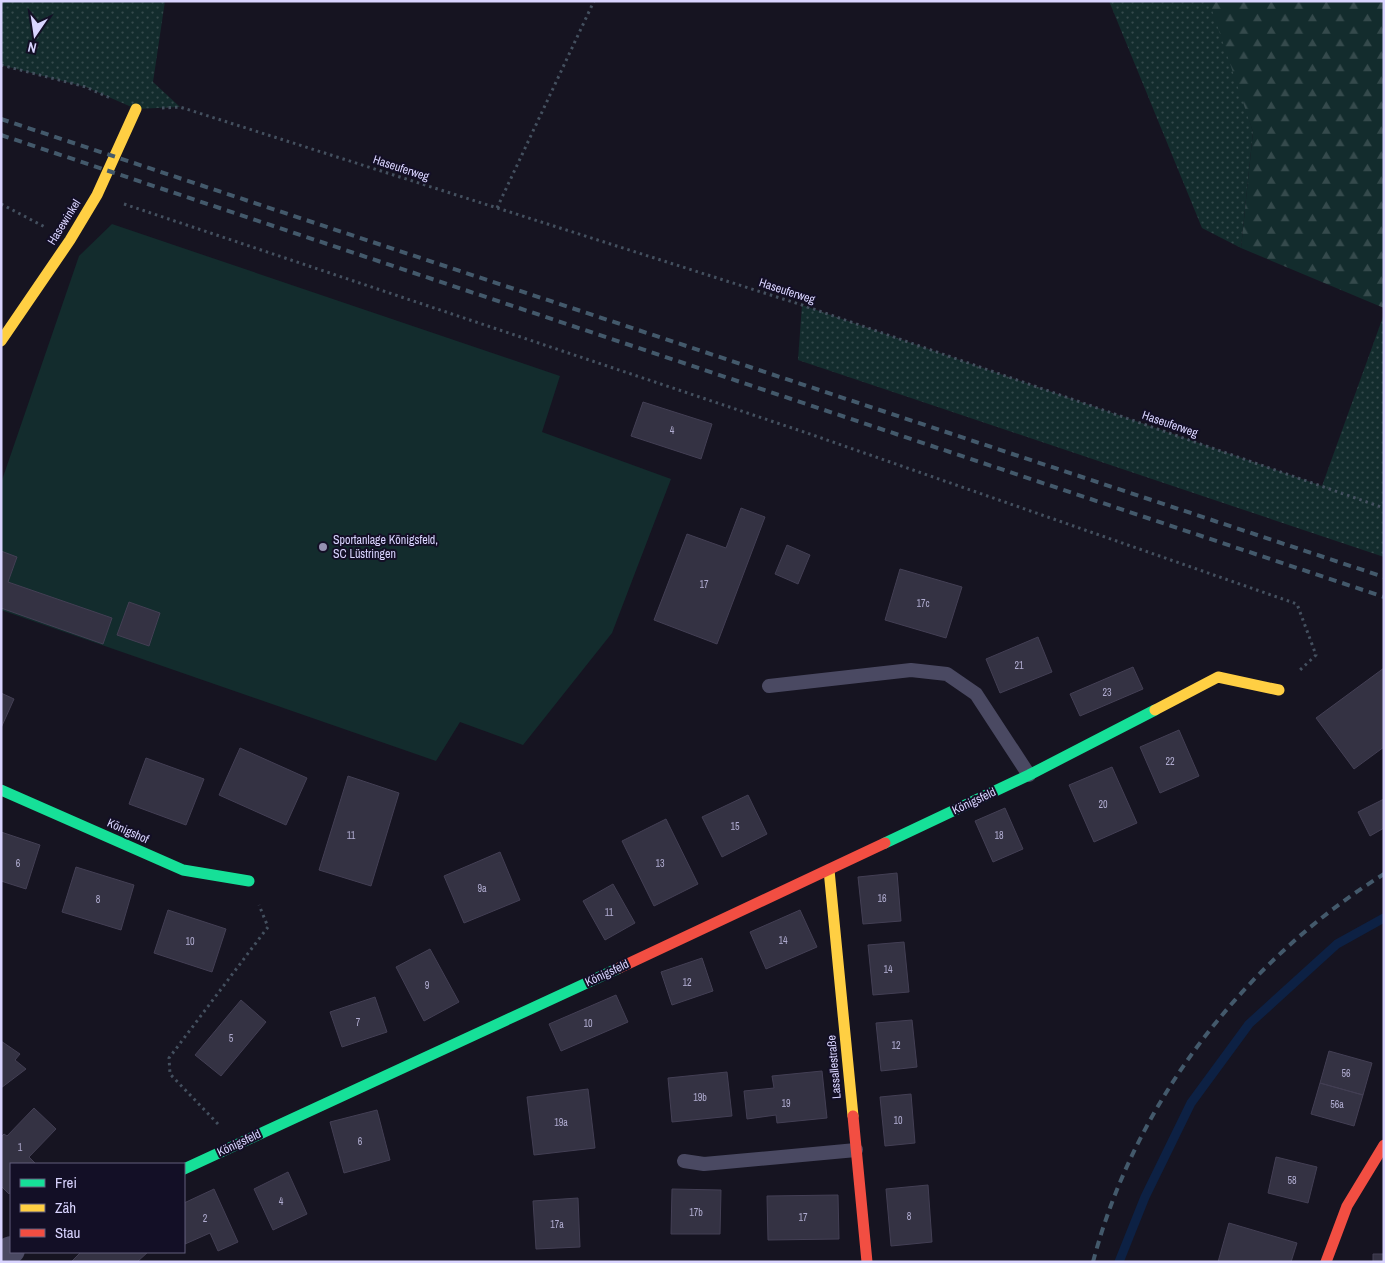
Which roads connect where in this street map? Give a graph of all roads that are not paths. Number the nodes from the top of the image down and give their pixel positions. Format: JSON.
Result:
{"nodes":[{"id":1,"x":136,"y":109,"type":"road end"},
{"id":2,"x":1,"y":342,"type":"edge"},
{"id":3,"x":769,"y":686,"type":"dead end"},
{"id":4,"x":1278,"y":690,"type":"road end"},
{"id":5,"x":1029,"y":775,"type":"junction"},
{"id":6,"x":1,"y":790,"type":"edge"},
{"id":7,"x":829,"y":870,"type":"junction"},
{"id":8,"x":249,"y":881,"type":"road end"},
{"id":9,"x":1384,"y":1146,"type":"edge"},
{"id":10,"x":856,"y":1150,"type":"junction"},
{"id":11,"x":684,"y":1161,"type":"dead end"},
{"id":12,"x":185,"y":1169,"type":"edge"},
{"id":13,"x":867,"y":1262,"type":"edge"},
{"id":14,"x":1326,"y":1262,"type":"edge"}],
"edges":[{"from":1,"to":2,"type":"street","name":"Hasewinkel"},
{"from":3,"to":5,"type":"lane"},
{"from":4,"to":5,"type":"street","name":"Königsfeld"},
{"from":5,"to":7,"type":"street","name":"Königsfeld"},
{"from":6,"to":8,"type":"street","name":"Königshof"},
{"from":7,"to":10,"type":"street","name":"Lassallestraße"},
{"from":7,"to":12,"type":"street","name":"Königsfeld"},
{"from":9,"to":14,"type":"street"},
{"from":10,"to":11,"type":"lane"},
{"from":10,"to":13,"type":"street","name":"Lassallestraße"}]}
